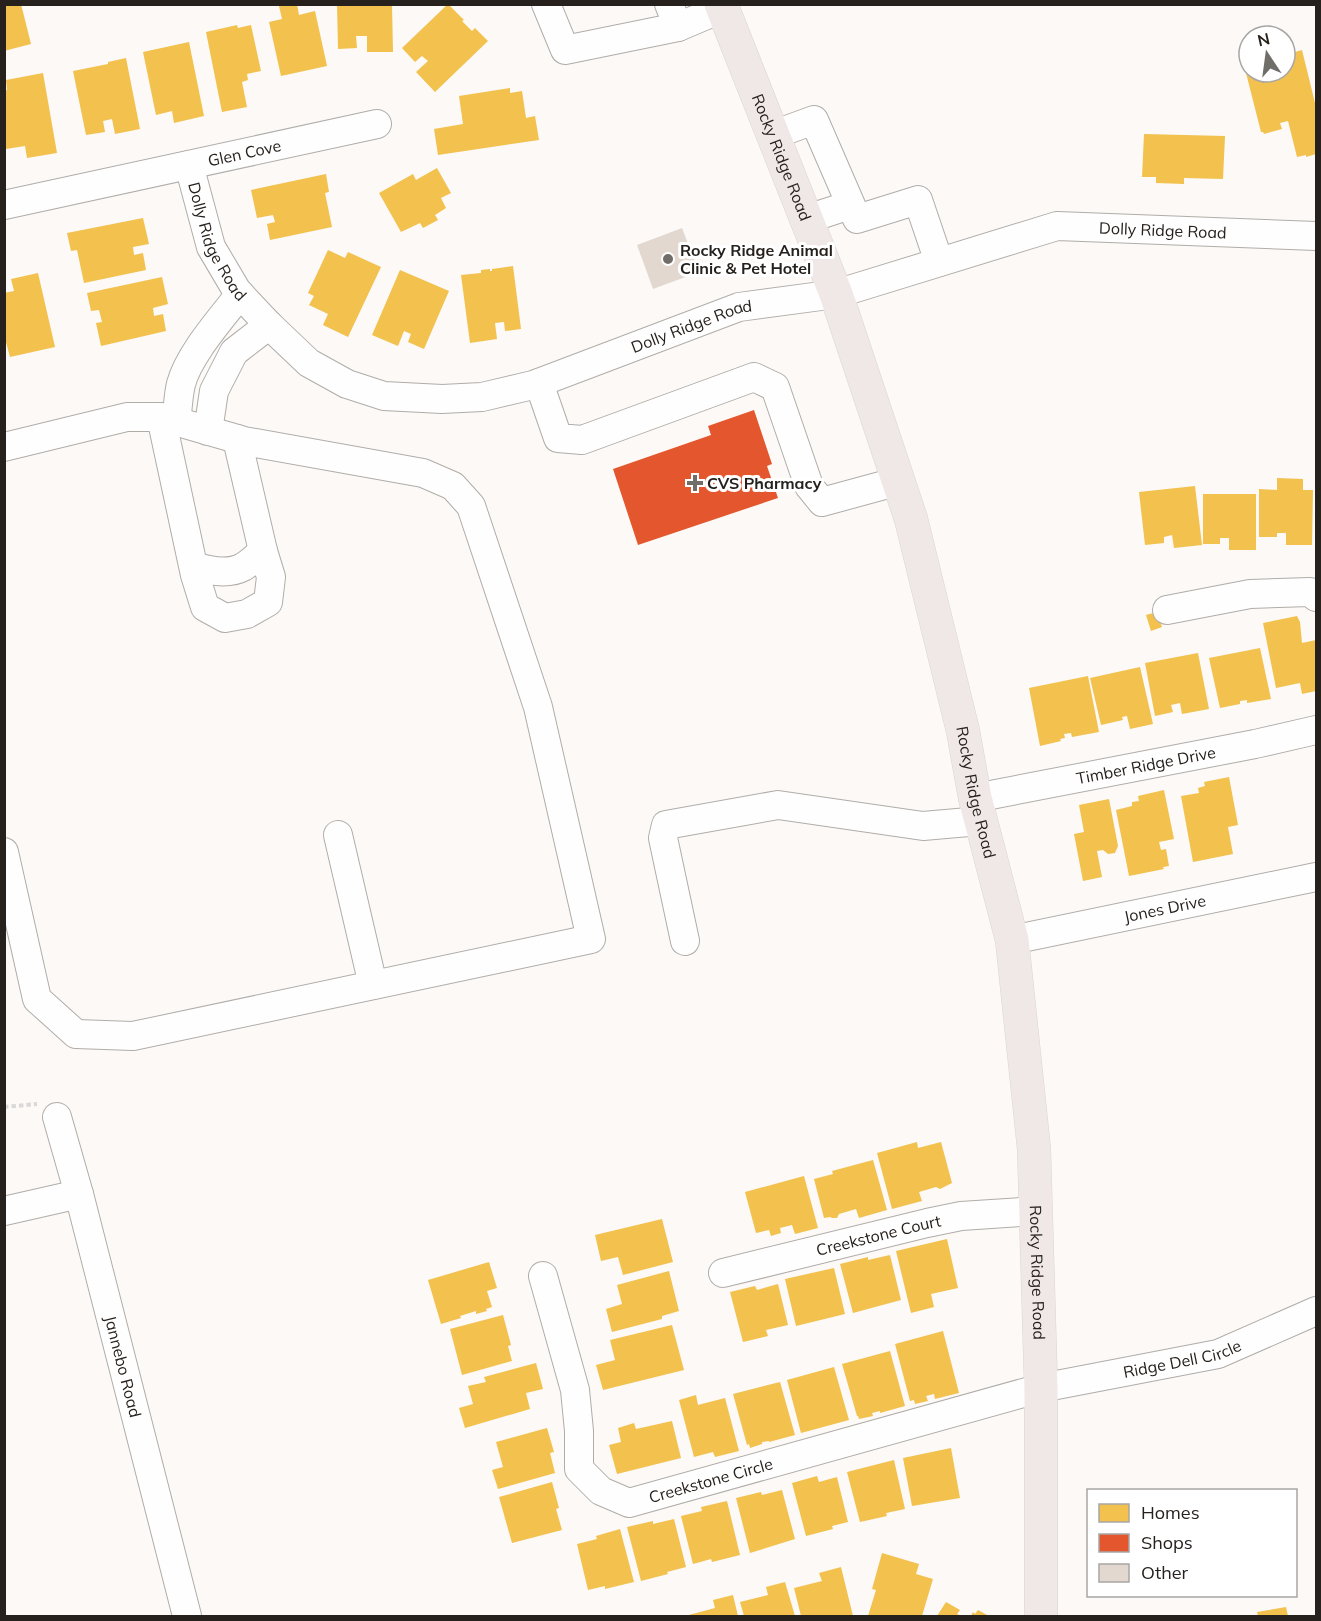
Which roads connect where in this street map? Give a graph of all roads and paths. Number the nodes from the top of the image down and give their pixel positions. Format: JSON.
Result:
{"nodes":[{"id":1,"x":546,"y":4,"type":"edge"},
{"id":2,"x":722,"y":6,"type":"edge"},
{"id":3,"x":673,"y":16,"type":"edge"},
{"id":4,"x":377,"y":124,"type":"dead end"},
{"id":5,"x":773,"y":135,"type":"junction"},
{"id":6,"x":189,"y":165,"type":"junction"},
{"id":7,"x":850,"y":204,"type":"junction"},
{"id":8,"x":4,"y":205,"type":"edge"},
{"id":9,"x":807,"y":219,"type":"junction"},
{"id":10,"x":1317,"y":236,"type":"edge"},
{"id":11,"x":939,"y":262,"type":"junction"},
{"id":12,"x":240,"y":294,"type":"junction"},
{"id":13,"x":836,"y":294,"type":"junction"},
{"id":14,"x":269,"y":325,"type":"junction"},
{"id":15,"x":539,"y":383,"type":"junction"},
{"id":16,"x":168,"y":419,"type":"junction"},
{"id":17,"x":208,"y":431,"type":"junction"},
{"id":18,"x":237,"y":439,"type":"junction"},
{"id":19,"x":4,"y":447,"type":"edge"},
{"id":20,"x":898,"y":481,"type":"junction"},
{"id":21,"x":263,"y":551,"type":"junction"},
{"id":22,"x":194,"y":566,"type":"junction"},
{"id":23,"x":1317,"y":597,"type":"edge"},
{"id":24,"x":1167,"y":609,"type":"dead end"},
{"id":25,"x":1317,"y":730,"type":"edge"},
{"id":26,"x":977,"y":809,"type":"junction"},
{"id":27,"x":338,"y":835,"type":"dead end"},
{"id":28,"x":4,"y":852,"type":"edge"},
{"id":29,"x":1317,"y":877,"type":"edge"},
{"id":30,"x":1012,"y":940,"type":"junction"},
{"id":31,"x":685,"y":941,"type":"dead end"},
{"id":32,"x":373,"y":985,"type":"junction"},
{"id":33,"x":57,"y":1118,"type":"dead end"},
{"id":34,"x":79,"y":1194,"type":"junction"},
{"id":35,"x":4,"y":1211,"type":"edge"},
{"id":36,"x":1036,"y":1211,"type":"junction"},
{"id":37,"x":723,"y":1273,"type":"dead end"},
{"id":38,"x":543,"y":1276,"type":"dead end"},
{"id":39,"x":1317,"y":1311,"type":"edge"},
{"id":40,"x":1041,"y":1388,"type":"junction"},
{"id":41,"x":188,"y":1617,"type":"edge"},
{"id":42,"x":1041,"y":1617,"type":"edge"}],
"edges":[{"from":1,"to":3,"type":"street"},
{"from":2,"to":3,"type":"street"},
{"from":2,"to":5,"type":"main road","name":"Rocky Ridge Road"},
{"from":4,"to":6,"type":"street","name":"Glen Cove"},
{"from":5,"to":7,"type":"street"},
{"from":5,"to":9,"type":"main road","name":"Rocky Ridge Road"},
{"from":6,"to":8,"type":"street","name":"Glen Cove"},
{"from":6,"to":12,"type":"street","name":"Dolly Ridge Road"},
{"from":7,"to":9,"type":"street"},
{"from":7,"to":11,"type":"street"},
{"from":9,"to":13,"type":"main road","name":"Rocky Ridge Road"},
{"from":10,"to":11,"type":"street","name":"Dolly Ridge Road"},
{"from":11,"to":13,"type":"street","name":"Dolly Ridge Road"},
{"from":12,"to":14,"type":"street","name":"Dolly Ridge Road"},
{"from":12,"to":16,"type":"street"},
{"from":13,"to":15,"type":"street","name":"Dolly Ridge Road"},
{"from":13,"to":20,"type":"main road","name":"Rocky Ridge Road"},
{"from":14,"to":15,"type":"street","name":"Dolly Ridge Road"},
{"from":14,"to":17,"type":"street"},
{"from":15,"to":20,"type":"street"},
{"from":16,"to":17,"type":"street"},
{"from":16,"to":19,"type":"street"},
{"from":16,"to":22,"type":"street"},
{"from":17,"to":18,"type":"street"},
{"from":18,"to":21,"type":"street"},
{"from":18,"to":32,"type":"street"},
{"from":20,"to":26,"type":"main road","name":"Rocky Ridge Road"},
{"from":21,"to":22,"type":"street"},
{"from":21,"to":22,"type":"street"},
{"from":23,"to":24,"type":"street"},
{"from":25,"to":26,"type":"street","name":"Timber Ridge Drive"},
{"from":26,"to":30,"type":"main road","name":"Rocky Ridge Road"},
{"from":26,"to":31,"type":"street","name":"Timber Ridge Drive"},
{"from":27,"to":32,"type":"street"},
{"from":28,"to":32,"type":"street"},
{"from":29,"to":30,"type":"street","name":"Jones Drive"},
{"from":30,"to":36,"type":"main road","name":"Rocky Ridge Road"},
{"from":33,"to":34,"type":"street","name":"Jannebo Road"},
{"from":34,"to":35,"type":"street"},
{"from":34,"to":41,"type":"street","name":"Jannebo Road"},
{"from":36,"to":37,"type":"street","name":"Creekstone Court"},
{"from":36,"to":40,"type":"main road","name":"Rocky Ridge Road"},
{"from":38,"to":40,"type":"street","name":"Creekstone Circle"},
{"from":39,"to":40,"type":"street","name":"Ridge Dell Circle"},
{"from":40,"to":42,"type":"main road","name":"Rocky Ridge Road"}]}
